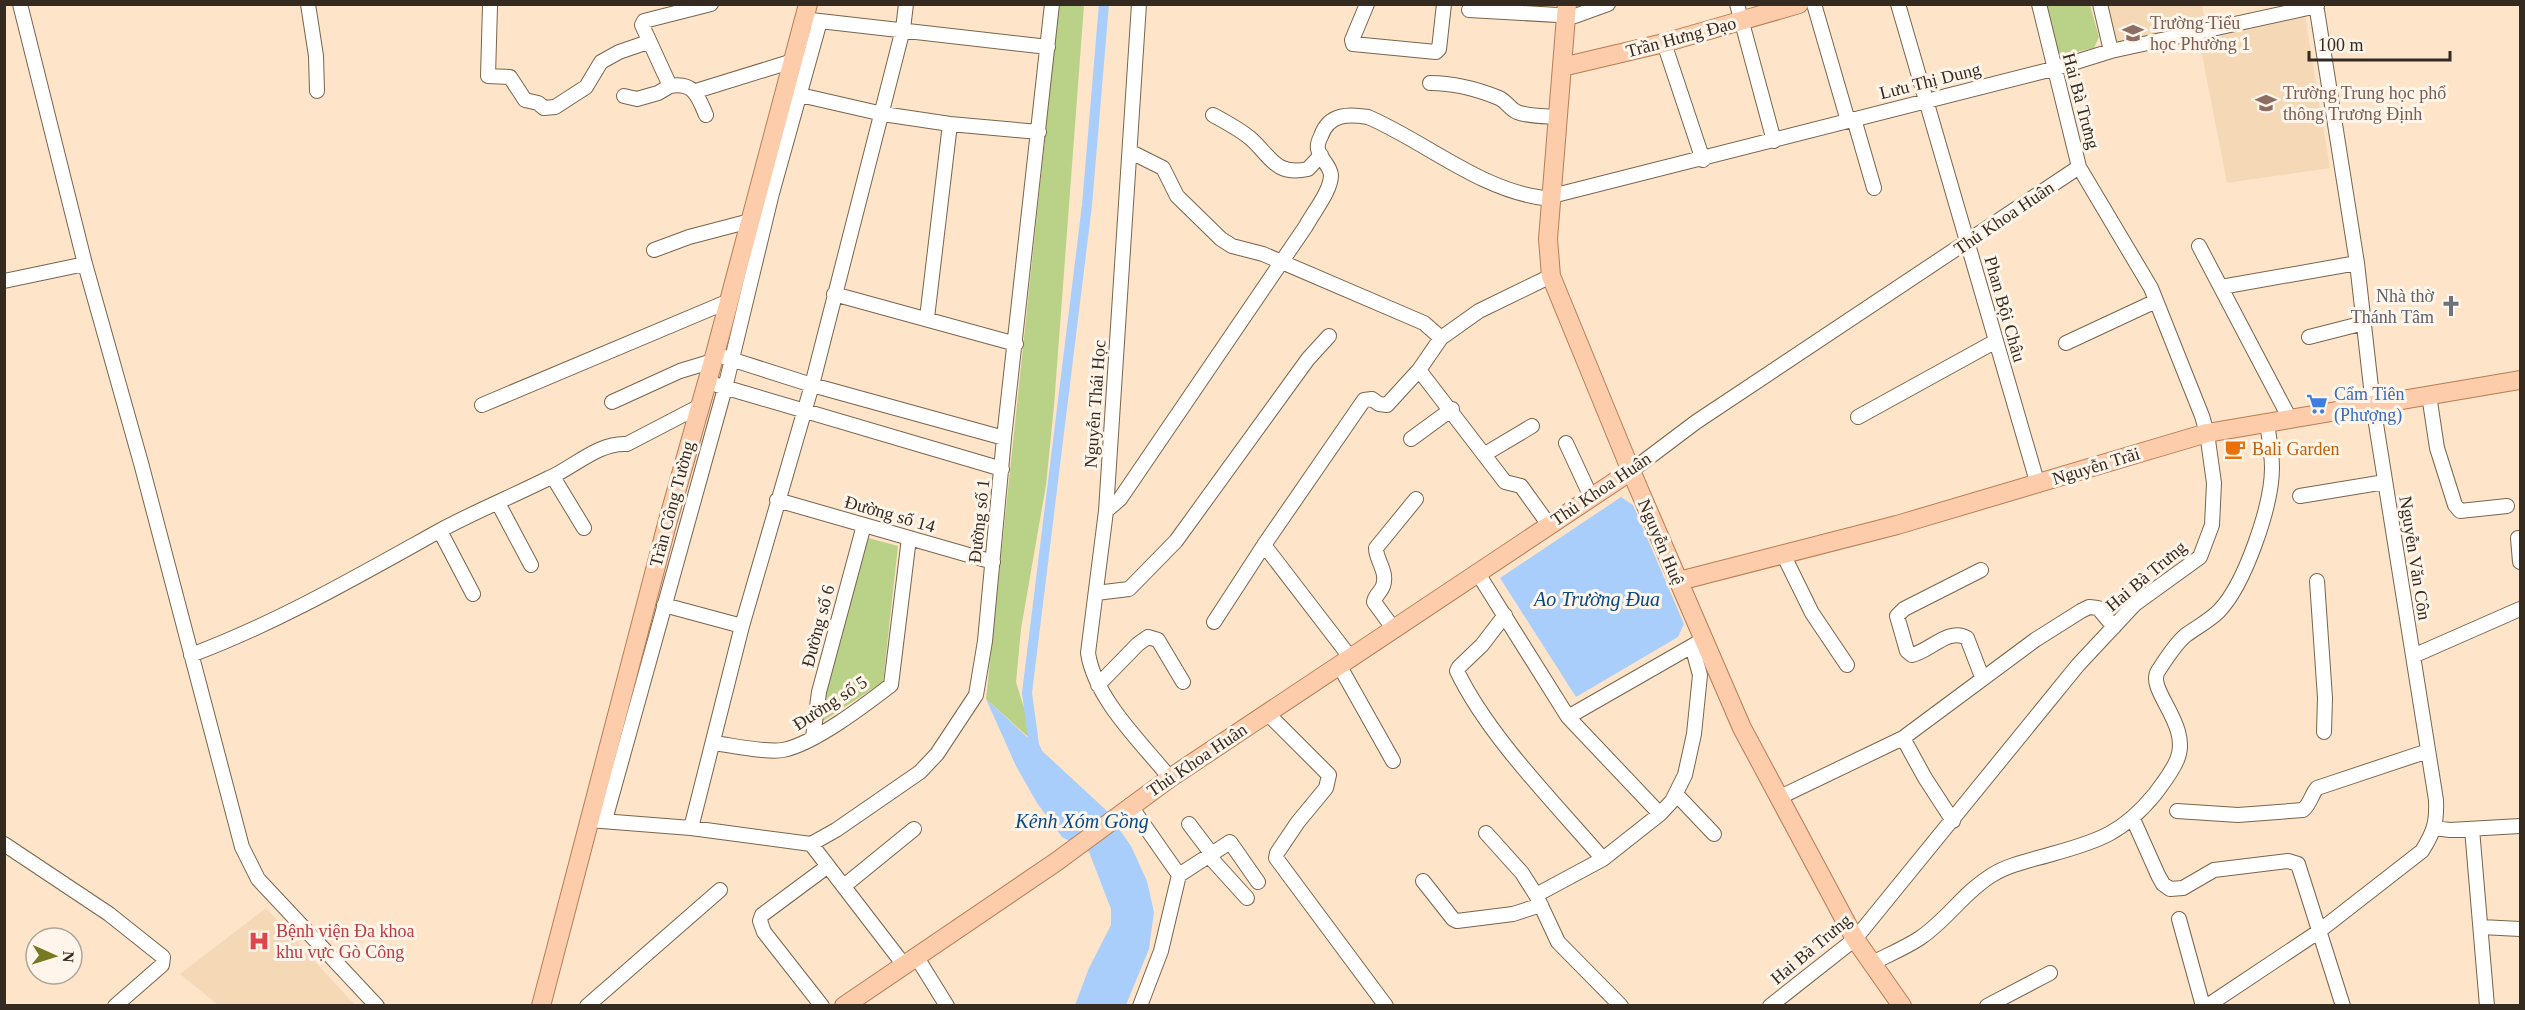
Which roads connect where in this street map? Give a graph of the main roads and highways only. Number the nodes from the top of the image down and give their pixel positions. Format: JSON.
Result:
{"nodes":[{"id":1,"x":1799,"y":4,"type":"edge"},
{"id":2,"x":1567,"y":10,"type":"edge"},
{"id":3,"x":1739,"y":13,"type":"edge"},
{"id":4,"x":811,"y":15,"type":"edge"},
{"id":5,"x":1562,"y":67,"type":"junction"},
{"id":6,"x":2520,"y":380,"type":"edge"},
{"id":7,"x":1630,"y":471,"type":"junction"},
{"id":8,"x":1679,"y":581,"type":"junction"},
{"id":9,"x":541,"y":1005,"type":"edge"},
{"id":10,"x":844,"y":1005,"type":"edge"},
{"id":11,"x":1902,"y":1005,"type":"edge"}],
"edges":[{"from":1,"to":3,"type":"main road","name":"Trần Hưng Đạo"},
{"from":2,"to":5,"type":"main road","name":"Nguyễn Huệ"},
{"from":3,"to":5,"type":"main road","name":"Trần Hưng Đạo"},
{"from":4,"to":9,"type":"main road","name":"Trần Công Tường"},
{"from":5,"to":7,"type":"main road","name":"Nguyễn Huệ"},
{"from":6,"to":8,"type":"main road","name":"Nguyễn Trãi"},
{"from":7,"to":8,"type":"main road","name":"Nguyễn Huệ"},
{"from":7,"to":10,"type":"main road","name":"Thủ Khoa Huân"},
{"from":8,"to":11,"type":"main road","name":"Nguyễn Huệ"}]}
